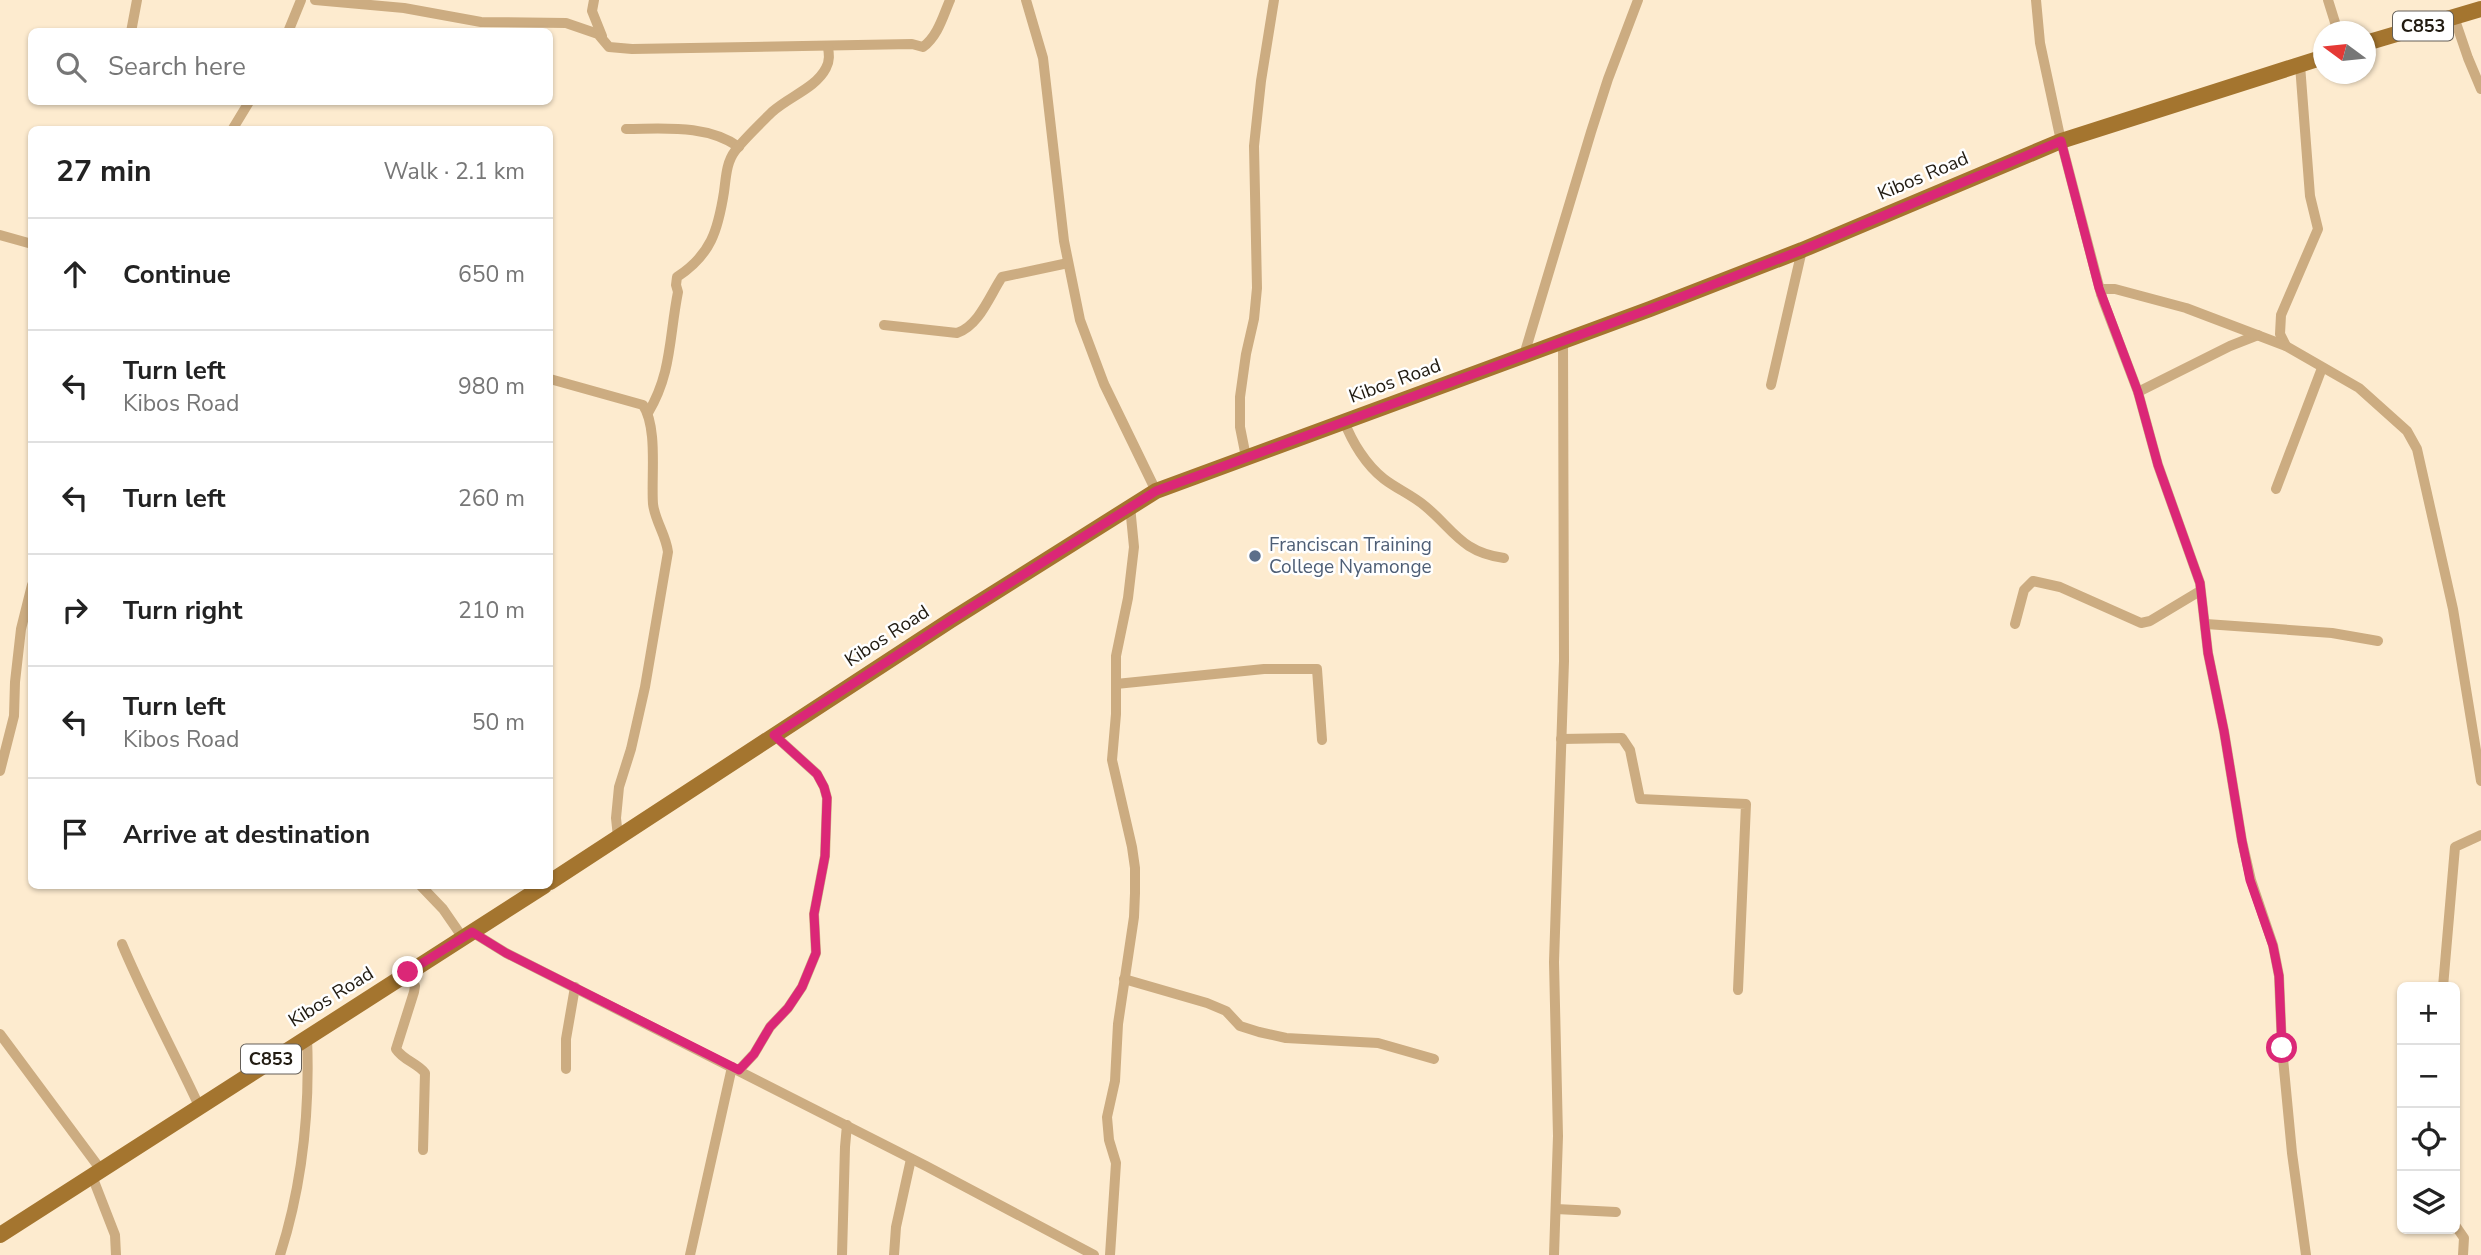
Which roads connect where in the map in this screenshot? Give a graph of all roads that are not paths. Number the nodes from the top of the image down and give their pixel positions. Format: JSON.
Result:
{"nodes":[{"id":1,"x":137,"y":0,"type":"edge"},
{"id":2,"x":301,"y":0,"type":"edge"},
{"id":3,"x":315,"y":0,"type":"edge"},
{"id":4,"x":594,"y":0,"type":"edge"},
{"id":5,"x":950,"y":0,"type":"edge"},
{"id":6,"x":1026,"y":0,"type":"edge"},
{"id":7,"x":1275,"y":0,"type":"edge"},
{"id":8,"x":1638,"y":0,"type":"edge"},
{"id":9,"x":2036,"y":0,"type":"edge"},
{"id":10,"x":2328,"y":0,"type":"edge"},
{"id":11,"x":2481,"y":9,"type":"edge"},
{"id":12,"x":2454,"y":17,"type":"junction"},
{"id":13,"x":2335,"y":21,"type":"edge"},
{"id":14,"x":132,"y":28,"type":"edge"},
{"id":15,"x":290,"y":28,"type":"edge"},
{"id":16,"x":604,"y":40,"type":"junction"},
{"id":17,"x":2376,"y":40,"type":"edge"},
{"id":18,"x":828,"y":47,"type":"junction"},
{"id":19,"x":2313,"y":60,"type":"edge"},
{"id":20,"x":2300,"y":65,"type":"junction"},
{"id":21,"x":2481,"y":89,"type":"edge"},
{"id":22,"x":247,"y":105,"type":"edge"},
{"id":23,"x":234,"y":126,"type":"edge"},
{"id":24,"x":626,"y":129,"type":"dead end"},
{"id":25,"x":2061,"y":141,"type":"junction"},
{"id":26,"x":739,"y":147,"type":"junction"},
{"id":27,"x":0,"y":235,"type":"edge"},
{"id":28,"x":28,"y":243,"type":"edge"},
{"id":29,"x":1802,"y":250,"type":"junction"},
{"id":30,"x":1068,"y":263,"type":"junction"},
{"id":31,"x":2101,"y":294,"type":"junction"},
{"id":32,"x":884,"y":325,"type":"dead end"},
{"id":33,"x":2258,"y":335,"type":"junction"},
{"id":34,"x":1563,"y":341,"type":"junction"},
{"id":35,"x":2286,"y":346,"type":"junction"},
{"id":36,"x":1524,"y":355,"type":"junction"},
{"id":37,"x":2322,"y":368,"type":"junction"},
{"id":38,"x":553,"y":380,"type":"edge"},
{"id":39,"x":1772,"y":385,"type":"dead end"},
{"id":40,"x":2138,"y":392,"type":"junction"},
{"id":41,"x":648,"y":413,"type":"junction"},
{"id":42,"x":1344,"y":421,"type":"junction"},
{"id":43,"x":1246,"y":457,"type":"junction"},
{"id":44,"x":2276,"y":489,"type":"dead end"},
{"id":45,"x":1156,"y":491,"type":"junction"},
{"id":46,"x":1130,"y":506,"type":"junction"},
{"id":47,"x":1504,"y":558,"type":"dead end"},
{"id":48,"x":2200,"y":591,"type":"junction"},
{"id":49,"x":28,"y":601,"type":"edge"},
{"id":50,"x":2015,"y":624,"type":"dead end"},
{"id":51,"x":2206,"y":624,"type":"junction"},
{"id":52,"x":2378,"y":640,"type":"dead end"},
{"id":53,"x":1116,"y":684,"type":"junction"},
{"id":54,"x":774,"y":735,"type":"junction"},
{"id":55,"x":1561,"y":739,"type":"junction"},
{"id":56,"x":1322,"y":740,"type":"dead end"},
{"id":57,"x":0,"y":772,"type":"edge"},
{"id":58,"x":2481,"y":782,"type":"edge"},
{"id":59,"x":2481,"y":835,"type":"edge"},
{"id":60,"x":618,"y":837,"type":"junction"},
{"id":61,"x":553,"y":880,"type":"edge"},
{"id":62,"x":424,"y":889,"type":"edge"},
{"id":63,"x":539,"y":889,"type":"edge"},
{"id":64,"x":468,"y":935,"type":"junction"},
{"id":65,"x":122,"y":944,"type":"dead end"},
{"id":66,"x":408,"y":972,"type":"junction"},
{"id":67,"x":1124,"y":979,"type":"junction"},
{"id":68,"x":2443,"y":982,"type":"edge"},
{"id":69,"x":575,"y":988,"type":"junction"},
{"id":70,"x":1738,"y":990,"type":"dead end"},
{"id":71,"x":0,"y":1034,"type":"edge"},
{"id":72,"x":307,"y":1036,"type":"junction"},
{"id":73,"x":1434,"y":1059,"type":"dead end"},
{"id":74,"x":566,"y":1069,"type":"dead end"},
{"id":75,"x":736,"y":1069,"type":"junction"},
{"id":76,"x":199,"y":1106,"type":"junction"},
{"id":77,"x":847,"y":1125,"type":"junction"},
{"id":78,"x":423,"y":1150,"type":"dead end"},
{"id":79,"x":911,"y":1159,"type":"junction"},
{"id":80,"x":96,"y":1173,"type":"junction"},
{"id":81,"x":1556,"y":1209,"type":"junction"},
{"id":82,"x":1616,"y":1212,"type":"dead end"},
{"id":83,"x":2460,"y":1232,"type":"edge"},
{"id":84,"x":0,"y":1236,"type":"edge"},
{"id":85,"x":116,"y":1255,"type":"edge"},
{"id":86,"x":280,"y":1255,"type":"edge"},
{"id":87,"x":690,"y":1255,"type":"edge"},
{"id":88,"x":842,"y":1255,"type":"edge"},
{"id":89,"x":894,"y":1255,"type":"edge"},
{"id":90,"x":1094,"y":1255,"type":"edge"},
{"id":91,"x":1110,"y":1255,"type":"edge"},
{"id":92,"x":1554,"y":1255,"type":"edge"},
{"id":93,"x":2306,"y":1255,"type":"edge"},
{"id":94,"x":2463,"y":1255,"type":"edge"}],
"edges":[{"from":1,"to":14,"type":"street"},
{"from":2,"to":15,"type":"street"},
{"from":3,"to":16,"type":"street"},
{"from":4,"to":16,"type":"street"},
{"from":5,"to":18,"type":"street"},
{"from":6,"to":30,"type":"street"},
{"from":7,"to":43,"type":"street"},
{"from":8,"to":36,"type":"street"},
{"from":9,"to":25,"type":"street"},
{"from":10,"to":13,"type":"street"},
{"from":11,"to":12,"type":"main road","number":"C853"},
{"from":12,"to":17,"type":"main road","number":"C853"},
{"from":12,"to":21,"type":"street"},
{"from":16,"to":18,"type":"street"},
{"from":18,"to":26,"type":"street"},
{"from":19,"to":20,"type":"main road","name":"Kibos Road"},
{"from":20,"to":25,"type":"main road","name":"Kibos Road"},
{"from":20,"to":35,"type":"street"},
{"from":22,"to":23,"type":"street"},
{"from":24,"to":26,"type":"street"},
{"from":25,"to":29,"type":"main road","name":"Kibos Road"},
{"from":25,"to":31,"type":"street"},
{"from":26,"to":41,"type":"street"},
{"from":27,"to":28,"type":"street"},
{"from":29,"to":34,"type":"main road","name":"Kibos Road"},
{"from":29,"to":39,"type":"street"},
{"from":30,"to":32,"type":"street"},
{"from":30,"to":45,"type":"street"},
{"from":31,"to":33,"type":"street"},
{"from":31,"to":40,"type":"street"},
{"from":33,"to":35,"type":"street"},
{"from":33,"to":40,"type":"street"},
{"from":34,"to":36,"type":"main road","name":"Kibos Road"},
{"from":34,"to":55,"type":"street"},
{"from":35,"to":37,"type":"street"},
{"from":36,"to":42,"type":"main road","name":"Kibos Road"},
{"from":37,"to":44,"type":"street"},
{"from":37,"to":58,"type":"street"},
{"from":38,"to":41,"type":"street"},
{"from":40,"to":48,"type":"street"},
{"from":41,"to":60,"type":"street"},
{"from":42,"to":43,"type":"main road","name":"Kibos Road"},
{"from":42,"to":47,"type":"street"},
{"from":43,"to":45,"type":"main road","name":"Kibos Road"},
{"from":45,"to":46,"type":"main road","name":"Kibos Road"},
{"from":46,"to":53,"type":"street"},
{"from":46,"to":54,"type":"main road","name":"Kibos Road"},
{"from":48,"to":50,"type":"street"},
{"from":48,"to":51,"type":"street"},
{"from":49,"to":57,"type":"street"},
{"from":51,"to":52,"type":"street"},
{"from":51,"to":93,"type":"street"},
{"from":53,"to":56,"type":"street"},
{"from":53,"to":67,"type":"street"},
{"from":54,"to":60,"type":"main road","name":"Kibos Road"},
{"from":54,"to":75,"type":"street"},
{"from":55,"to":70,"type":"street"},
{"from":55,"to":81,"type":"street"},
{"from":59,"to":68,"type":"street"},
{"from":60,"to":61,"type":"main road","name":"Kibos Road"},
{"from":62,"to":64,"type":"street"},
{"from":63,"to":64,"type":"main road","name":"Kibos Road","number":"C853"},
{"from":64,"to":66,"type":"main road","name":"Kibos Road","number":"C853"},
{"from":64,"to":69,"type":"street"},
{"from":65,"to":76,"type":"street"},
{"from":66,"to":72,"type":"main road","name":"Kibos Road","number":"C853"},
{"from":66,"to":78,"type":"street"},
{"from":67,"to":73,"type":"street"},
{"from":67,"to":91,"type":"street"},
{"from":69,"to":74,"type":"street"},
{"from":69,"to":75,"type":"street"},
{"from":71,"to":80,"type":"street"},
{"from":72,"to":76,"type":"main road","name":"Kibos Road","number":"C853"},
{"from":72,"to":86,"type":"street"},
{"from":75,"to":77,"type":"street"},
{"from":75,"to":87,"type":"street"},
{"from":76,"to":80,"type":"main road","name":"Kibos Road","number":"C853"},
{"from":77,"to":79,"type":"street"},
{"from":77,"to":88,"type":"street"},
{"from":79,"to":89,"type":"street"},
{"from":79,"to":90,"type":"street"},
{"from":80,"to":84,"type":"main road","name":"Kibos Road","number":"C853"},
{"from":80,"to":85,"type":"street"},
{"from":81,"to":82,"type":"street"},
{"from":81,"to":92,"type":"street"},
{"from":83,"to":94,"type":"street"}]}
